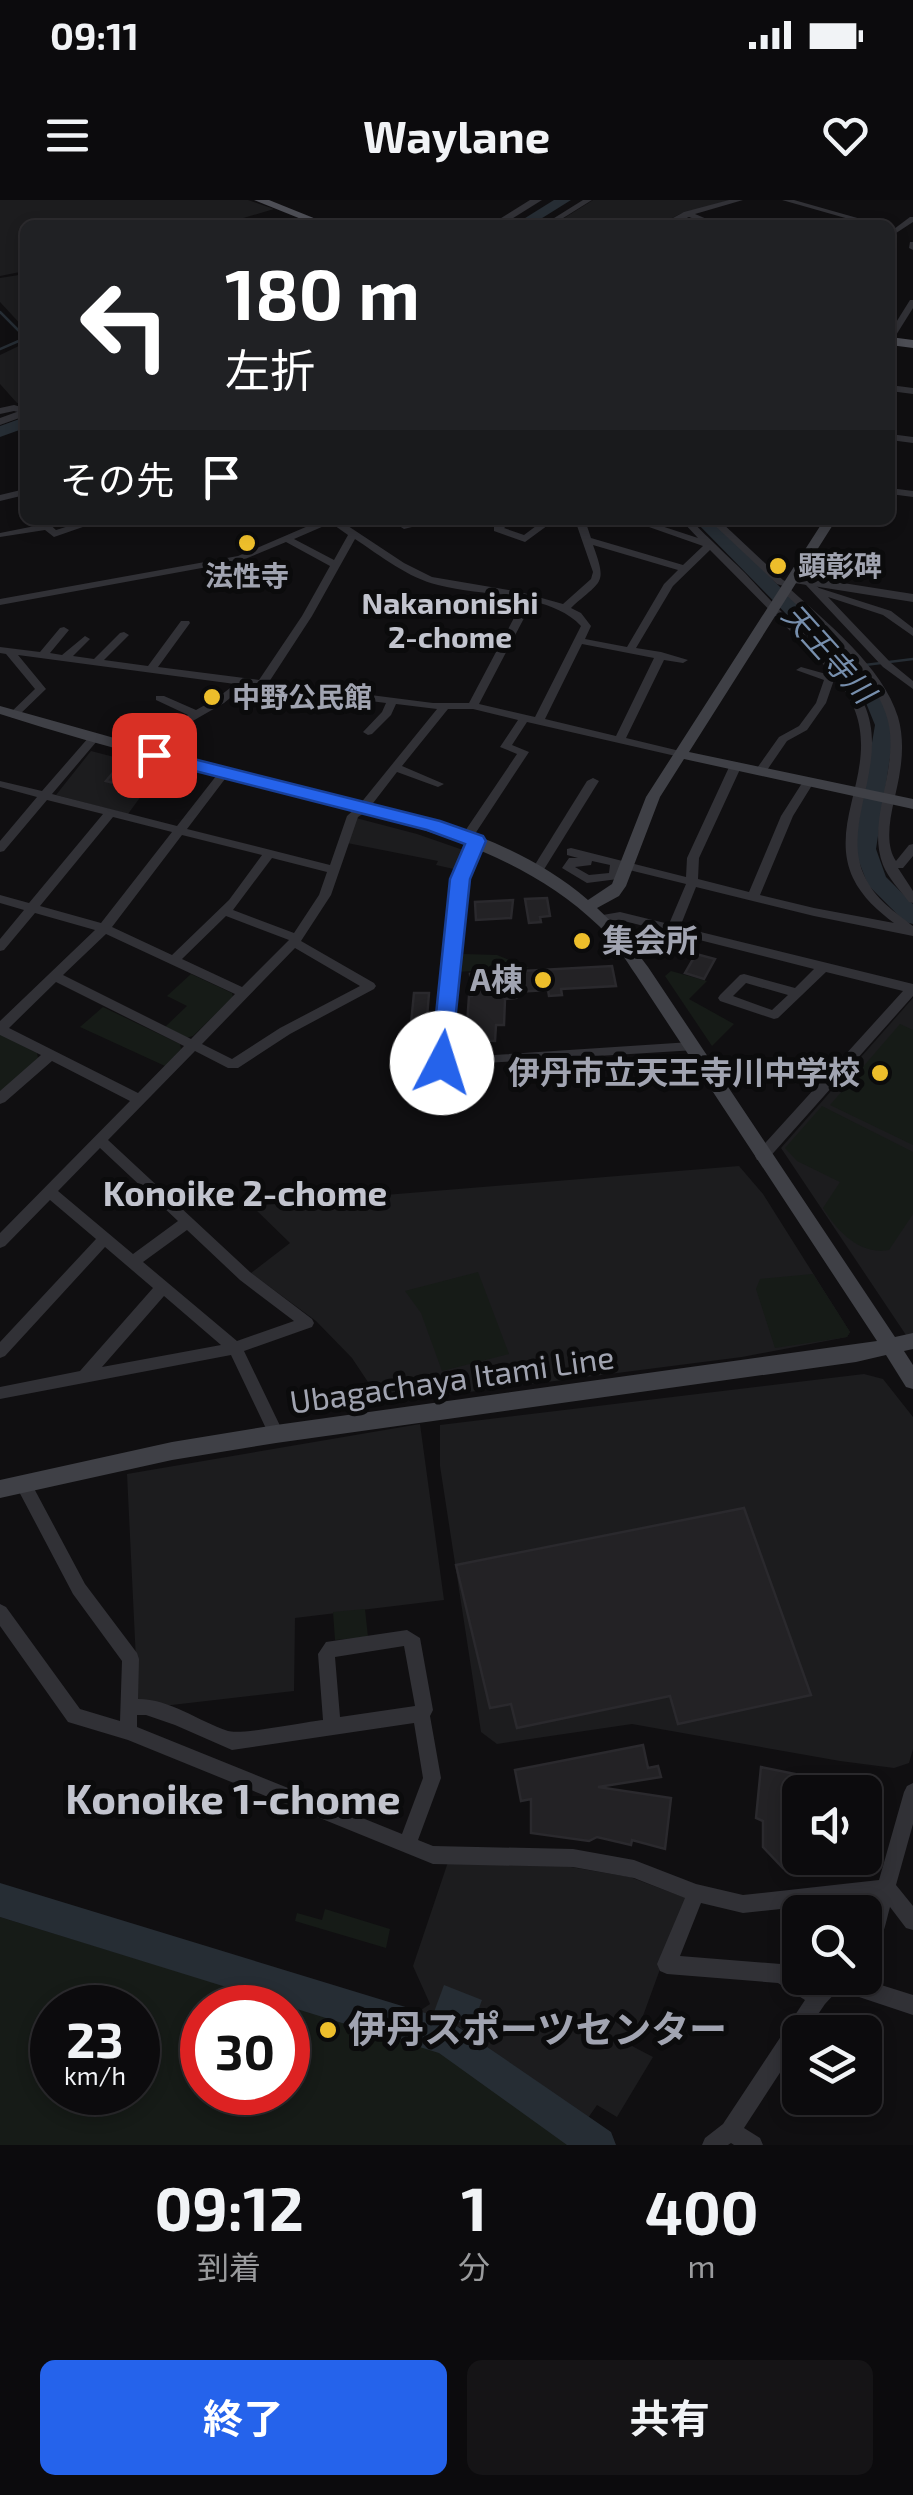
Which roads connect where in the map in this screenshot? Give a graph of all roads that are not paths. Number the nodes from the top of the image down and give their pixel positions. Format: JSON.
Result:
{"nodes":[{"id":1,"x":259,"y":200,"type":"edge"},
{"id":2,"x":283,"y":200,"type":"edge"},
{"id":3,"x":538,"y":200,"type":"edge"},
{"id":4,"x":588,"y":200,"type":"edge"},
{"id":5,"x":739,"y":200,"type":"edge"},
{"id":6,"x":786,"y":200,"type":"edge"},
{"id":7,"x":688,"y":214,"type":"junction"},
{"id":8,"x":313,"y":220,"type":"edge"},
{"id":9,"x":334,"y":220,"type":"edge"},
{"id":10,"x":503,"y":220,"type":"edge"},
{"id":11,"x":555,"y":220,"type":"edge"},
{"id":12,"x":675,"y":220,"type":"edge"},
{"id":13,"x":704,"y":220,"type":"edge"},
{"id":14,"x":860,"y":220,"type":"edge"},
{"id":15,"x":913,"y":302,"type":"edge"},
{"id":16,"x":895,"y":316,"type":"edge"},
{"id":17,"x":902,"y":318,"type":"junction"},
{"id":18,"x":895,"y":330,"type":"edge"},
{"id":19,"x":20,"y":493,"type":"edge"},
{"id":20,"x":12,"y":495,"type":"junction"},
{"id":21,"x":0,"y":498,"type":"edge"},
{"id":22,"x":20,"y":502,"type":"edge"},
{"id":23,"x":37,"y":525,"type":"edge"},
{"id":24,"x":46,"y":525,"type":"edge"},
{"id":25,"x":82,"y":525,"type":"edge"},
{"id":26,"x":320,"y":525,"type":"edge"},
{"id":27,"x":339,"y":525,"type":"edge"},
{"id":28,"x":501,"y":525,"type":"edge"},
{"id":29,"x":543,"y":525,"type":"edge"},
{"id":30,"x":581,"y":525,"type":"edge"},
{"id":31,"x":649,"y":525,"type":"edge"},
{"id":32,"x":691,"y":525,"type":"edge"},
{"id":33,"x":719,"y":525,"type":"edge"},
{"id":34,"x":827,"y":525,"type":"edge"},
{"id":35,"x":354,"y":534,"type":"junction"},
{"id":36,"x":3,"y":535,"type":"dead end"},
{"id":37,"x":288,"y":540,"type":"junction"},
{"id":38,"x":588,"y":540,"type":"junction"},
{"id":39,"x":710,"y":545,"type":"junction"},
{"id":40,"x":810,"y":552,"type":"junction"},
{"id":41,"x":158,"y":559,"type":"dead end"},
{"id":42,"x":869,"y":559,"type":"dead end"},
{"id":43,"x":334,"y":564,"type":"junction"},
{"id":44,"x":685,"y":569,"type":"junction"},
{"id":45,"x":181,"y":570,"type":"junction"},
{"id":46,"x":812,"y":586,"type":"junction"},
{"id":47,"x":788,"y":587,"type":"junction"},
{"id":48,"x":913,"y":598,"type":"edge"},
{"id":49,"x":529,"y":599,"type":"junction"},
{"id":50,"x":0,"y":602,"type":"edge"},
{"id":51,"x":564,"y":608,"type":"junction"},
{"id":52,"x":774,"y":608,"type":"junction"},
{"id":53,"x":185,"y":623,"type":"dead end"},
{"id":54,"x":64,"y":630,"type":"dead end"},
{"id":55,"x":913,"y":633,"type":"edge"},
{"id":56,"x":124,"y":635,"type":"dead end"},
{"id":57,"x":85,"y":639,"type":"dead end"},
{"id":58,"x":580,"y":640,"type":"junction"},
{"id":59,"x":632,"y":648,"type":"junction"},
{"id":60,"x":5,"y":651,"type":"edge"},
{"id":61,"x":43,"y":655,"type":"junction"},
{"id":62,"x":661,"y":655,"type":"junction"},
{"id":63,"x":65,"y":658,"type":"junction"},
{"id":64,"x":683,"y":660,"type":"dead end"},
{"id":65,"x":97,"y":662,"type":"junction"},
{"id":66,"x":129,"y":666,"type":"junction"},
{"id":67,"x":860,"y":666,"type":"joint"},
{"id":68,"x":151,"y":669,"type":"junction"},
{"id":69,"x":802,"y":670,"type":"dead end"},
{"id":70,"x":117,"y":674,"type":"dead end"},
{"id":71,"x":831,"y":674,"type":"junction"},
{"id":72,"x":243,"y":682,"type":"junction"},
{"id":73,"x":261,"y":685,"type":"junction"},
{"id":74,"x":913,"y":686,"type":"edge"},
{"id":75,"x":160,"y":698,"type":"dead end"},
{"id":76,"x":392,"y":701,"type":"junction"},
{"id":77,"x":446,"y":705,"type":"junction"},
{"id":78,"x":473,"y":706,"type":"junction"},
{"id":79,"x":7,"y":712,"type":"edge"},
{"id":80,"x":197,"y":716,"type":"junction"},
{"id":81,"x":526,"y":717,"type":"junction"},
{"id":82,"x":539,"y":720,"type":"junction"},
{"id":83,"x":368,"y":732,"type":"dead end"},
{"id":84,"x":94,"y":739,"type":"junction"},
{"id":85,"x":620,"y":739,"type":"junction"},
{"id":86,"x":680,"y":754,"type":"junction"},
{"id":87,"x":154,"y":755,"type":"junction"},
{"id":88,"x":736,"y":765,"type":"junction"},
{"id":89,"x":396,"y":768,"type":"junction"},
{"id":90,"x":761,"y":771,"type":"junction"},
{"id":91,"x":224,"y":773,"type":"junction"},
{"id":92,"x":593,"y":781,"type":"dead end"},
{"id":93,"x":808,"y":782,"type":"junction"},
{"id":94,"x":0,"y":784,"type":"edge"},
{"id":95,"x":438,"y":784,"type":"dead end"},
{"id":96,"x":860,"y":794,"type":"junction"},
{"id":97,"x":45,"y":796,"type":"junction"},
{"id":98,"x":886,"y":799,"type":"junction"},
{"id":99,"x":913,"y":804,"type":"edge"},
{"id":100,"x":362,"y":807,"type":"junction"},
{"id":101,"x":110,"y":813,"type":"junction"},
{"id":102,"x":180,"y":831,"type":"junction"},
{"id":103,"x":471,"y":839,"type":"junction"},
{"id":104,"x":0,"y":848,"type":"edge"},
{"id":105,"x":913,"y":848,"type":"edge"},
{"id":106,"x":570,"y":852,"type":"dead end"},
{"id":107,"x":269,"y":854,"type":"junction"},
{"id":108,"x":887,"y":862,"type":"junction"},
{"id":109,"x":620,"y":867,"type":"junction"},
{"id":110,"x":333,"y":870,"type":"junction"},
{"id":111,"x":537,"y":871,"type":"junction"},
{"id":112,"x":692,"y":883,"type":"junction"},
{"id":113,"x":753,"y":897,"type":"junction"},
{"id":114,"x":0,"y":899,"type":"edge"},
{"id":115,"x":913,"y":900,"type":"edge"},
{"id":116,"x":32,"y":908,"type":"junction"},
{"id":117,"x":224,"y":912,"type":"junction"},
{"id":118,"x":594,"y":913,"type":"junction"},
{"id":119,"x":104,"y":928,"type":"junction"},
{"id":120,"x":673,"y":930,"type":"junction"},
{"id":121,"x":911,"y":931,"type":"edge"},
{"id":122,"x":295,"y":940,"type":"junction"},
{"id":123,"x":0,"y":946,"type":"edge"},
{"id":124,"x":174,"y":960,"type":"junction"},
{"id":125,"x":824,"y":968,"type":"junction"},
{"id":126,"x":55,"y":976,"type":"junction"},
{"id":127,"x":912,"y":988,"type":"edge"},
{"id":128,"x":243,"y":993,"type":"junction"},
{"id":129,"x":798,"y":993,"type":"junction"},
{"id":130,"x":0,"y":1029,"type":"edge"},
{"id":131,"x":190,"y":1045,"type":"junction"},
{"id":132,"x":691,"y":1047,"type":"junction"},
{"id":133,"x":50,"y":1054,"type":"junction"},
{"id":134,"x":138,"y":1098,"type":"junction"},
{"id":135,"x":0,"y":1099,"type":"edge"},
{"id":136,"x":100,"y":1140,"type":"junction"},
{"id":137,"x":762,"y":1156,"type":"junction"},
{"id":138,"x":50,"y":1192,"type":"junction"},
{"id":139,"x":188,"y":1222,"type":"junction"},
{"id":140,"x":104,"y":1240,"type":"junction"},
{"id":141,"x":0,"y":1242,"type":"edge"},
{"id":142,"x":132,"y":1263,"type":"junction"},
{"id":143,"x":162,"y":1288,"type":"junction"},
{"id":144,"x":913,"y":1341,"type":"edge"},
{"id":145,"x":235,"y":1348,"type":"junction"},
{"id":146,"x":888,"y":1348,"type":"junction"},
{"id":147,"x":0,"y":1352,"type":"edge"},
{"id":148,"x":84,"y":1377,"type":"junction"},
{"id":149,"x":913,"y":1381,"type":"edge"},
{"id":150,"x":0,"y":1393,"type":"edge"},
{"id":151,"x":276,"y":1434,"type":"junction"},
{"id":152,"x":22,"y":1484,"type":"junction"},
{"id":153,"x":0,"y":1489,"type":"edge"},
{"id":154,"x":0,"y":1612,"type":"edge"},
{"id":155,"x":130,"y":1707,"type":"junction"},
{"id":156,"x":421,"y":1714,"type":"junction"},
{"id":157,"x":332,"y":1726,"type":"junction"},
{"id":158,"x":128,"y":1732,"type":"junction"},
{"id":159,"x":913,"y":1792,"type":"edge"},
{"id":160,"x":407,"y":1845,"type":"junction"},
{"id":161,"x":886,"y":1888,"type":"junction"},
{"id":162,"x":696,"y":1893,"type":"junction"},
{"id":163,"x":882,"y":1902,"type":"edge"},
{"id":164,"x":913,"y":1921,"type":"edge"},
{"id":165,"x":882,"y":1994,"type":"edge"},
{"id":166,"x":818,"y":1997,"type":"joint"},
{"id":167,"x":913,"y":2005,"type":"edge"},
{"id":168,"x":730,"y":2131,"type":"junction"},
{"id":169,"x":712,"y":2145,"type":"edge"},
{"id":170,"x":753,"y":2145,"type":"edge"}],
"edges":[{"from":1,"to":8,"type":"main road"},
{"from":2,"to":9,"type":"main road"},
{"from":3,"to":10,"type":"street"},
{"from":4,"to":11,"type":"street"},
{"from":5,"to":7,"type":"street"},
{"from":6,"to":14,"type":"street"},
{"from":7,"to":12,"type":"street"},
{"from":7,"to":13,"type":"street"},
{"from":15,"to":17,"type":"street"},
{"from":16,"to":17,"type":"street"},
{"from":17,"to":18,"type":"street"},
{"from":19,"to":20,"type":"street"},
{"from":20,"to":21,"type":"street"},
{"from":20,"to":22,"type":"street"},
{"from":23,"to":36,"type":"street"},
{"from":24,"to":25,"type":"street"},
{"from":26,"to":37,"type":"street"},
{"from":27,"to":35,"type":"street"},
{"from":28,"to":29,"type":"street"},
{"from":30,"to":38,"type":"street"},
{"from":31,"to":39,"type":"street"},
{"from":32,"to":39,"type":"street"},
{"from":33,"to":47,"type":"street"},
{"from":34,"to":40,"type":"main road"},
{"from":35,"to":43,"type":"street"},
{"from":35,"to":49,"type":"street"},
{"from":37,"to":43,"type":"street"},
{"from":37,"to":45,"type":"street"},
{"from":38,"to":44,"type":"street"},
{"from":38,"to":51,"type":"street"},
{"from":39,"to":44,"type":"street"},
{"from":39,"to":52,"type":"street"},
{"from":40,"to":42,"type":"street"},
{"from":40,"to":47,"type":"main road"},
{"from":41,"to":45,"type":"street"},
{"from":43,"to":73,"type":"street"},
{"from":44,"to":59,"type":"street"},
{"from":45,"to":50,"type":"street"},
{"from":46,"to":47,"type":"street"},
{"from":46,"to":48,"type":"street"},
{"from":46,"to":55,"type":"street"},
{"from":46,"to":74,"type":"street"},
{"from":47,"to":52,"type":"main road"},
{"from":47,"to":67,"type":"street"},
{"from":49,"to":51,"type":"street"},
{"from":49,"to":78,"type":"street"},
{"from":51,"to":58,"type":"street"},
{"from":52,"to":71,"type":"street"},
{"from":52,"to":86,"type":"main road"},
{"from":53,"to":68,"type":"street"},
{"from":54,"to":61,"type":"street"},
{"from":56,"to":65,"type":"street"},
{"from":57,"to":63,"type":"street"},
{"from":58,"to":59,"type":"street"},
{"from":58,"to":82,"type":"street"},
{"from":59,"to":62,"type":"street"},
{"from":60,"to":61,"type":"street"},
{"from":60,"to":79,"type":"street"},
{"from":61,"to":63,"type":"street"},
{"from":62,"to":64,"type":"street"},
{"from":62,"to":85,"type":"street"},
{"from":63,"to":65,"type":"street"},
{"from":65,"to":66,"type":"street"},
{"from":66,"to":68,"type":"street"},
{"from":66,"to":70,"type":"street"},
{"from":67,"to":98,"type":"street"},
{"from":68,"to":72,"type":"street"},
{"from":69,"to":71,"type":"street"},
{"from":71,"to":90,"type":"street"},
{"from":71,"to":96,"type":"street"},
{"from":72,"to":73,"type":"street"},
{"from":72,"to":80,"type":"street"},
{"from":73,"to":76,"type":"street"},
{"from":75,"to":80,"type":"street"},
{"from":76,"to":77,"type":"street"},
{"from":76,"to":83,"type":"street"},
{"from":77,"to":78,"type":"street"},
{"from":77,"to":89,"type":"street"},
{"from":78,"to":81,"type":"street"},
{"from":79,"to":84,"type":"main road"},
{"from":80,"to":87,"type":"street"},
{"from":81,"to":82,"type":"street"},
{"from":81,"to":103,"type":"street"},
{"from":82,"to":85,"type":"street"},
{"from":84,"to":87,"type":"main road"},
{"from":84,"to":97,"type":"street"},
{"from":85,"to":86,"type":"street"},
{"from":86,"to":88,"type":"main road"},
{"from":86,"to":109,"type":"main road"},
{"from":87,"to":91,"type":"main road"},
{"from":88,"to":90,"type":"main road"},
{"from":88,"to":112,"type":"street"},
{"from":89,"to":95,"type":"street"},
{"from":89,"to":100,"type":"street"},
{"from":90,"to":93,"type":"main road"},
{"from":91,"to":100,"type":"main road"},
{"from":91,"to":102,"type":"street"},
{"from":92,"to":111,"type":"street"},
{"from":93,"to":96,"type":"main road"},
{"from":93,"to":113,"type":"street"},
{"from":94,"to":97,"type":"street"},
{"from":96,"to":98,"type":"main road"},
{"from":96,"to":121,"type":"street"},
{"from":97,"to":101,"type":"street"},
{"from":97,"to":104,"type":"street"},
{"from":98,"to":99,"type":"main road"},
{"from":98,"to":108,"type":"street"},
{"from":100,"to":103,"type":"main road"},
{"from":100,"to":110,"type":"street"},
{"from":101,"to":102,"type":"street"},
{"from":101,"to":116,"type":"street"},
{"from":102,"to":107,"type":"street"},
{"from":102,"to":119,"type":"street"},
{"from":103,"to":111,"type":"main road"},
{"from":103,"to":132,"type":"street"},
{"from":105,"to":108,"type":"street"},
{"from":106,"to":109,"type":"street"},
{"from":107,"to":110,"type":"street"},
{"from":107,"to":117,"type":"street"},
{"from":108,"to":115,"type":"street"},
{"from":109,"to":112,"type":"street"},
{"from":109,"to":118,"type":"main road"},
{"from":110,"to":122,"type":"street"},
{"from":111,"to":118,"type":"main road"},
{"from":112,"to":113,"type":"street"},
{"from":112,"to":120,"type":"street"},
{"from":113,"to":121,"type":"street"},
{"from":114,"to":116,"type":"street"},
{"from":116,"to":119,"type":"street"},
{"from":116,"to":123,"type":"street"},
{"from":117,"to":122,"type":"street"},
{"from":117,"to":124,"type":"street"},
{"from":118,"to":120,"type":"street"},
{"from":118,"to":132,"type":"main road"},
{"from":119,"to":124,"type":"street"},
{"from":119,"to":126,"type":"street"},
{"from":120,"to":125,"type":"street"},
{"from":122,"to":128,"type":"street"},
{"from":122,"to":131,"type":"street"},
{"from":124,"to":128,"type":"street"},
{"from":125,"to":127,"type":"street"},
{"from":125,"to":129,"type":"street"},
{"from":126,"to":130,"type":"street"},
{"from":126,"to":131,"type":"street"},
{"from":127,"to":137,"type":"street"},
{"from":128,"to":131,"type":"street"},
{"from":129,"to":129,"type":"street"},
{"from":130,"to":133,"type":"street"},
{"from":131,"to":134,"type":"street"},
{"from":132,"to":137,"type":"main road"},
{"from":133,"to":134,"type":"street"},
{"from":133,"to":135,"type":"street"},
{"from":134,"to":136,"type":"street"},
{"from":136,"to":138,"type":"street"},
{"from":136,"to":139,"type":"street"},
{"from":137,"to":146,"type":"main road"},
{"from":138,"to":140,"type":"street"},
{"from":138,"to":141,"type":"street"},
{"from":139,"to":142,"type":"street"},
{"from":139,"to":145,"type":"street"},
{"from":140,"to":142,"type":"street"},
{"from":140,"to":147,"type":"street"},
{"from":142,"to":143,"type":"street"},
{"from":143,"to":145,"type":"street"},
{"from":143,"to":148,"type":"street"},
{"from":144,"to":146,"type":"main road","name":"Ubagachaya Itami Line"},
{"from":145,"to":148,"type":"street"},
{"from":145,"to":151,"type":"street"},
{"from":146,"to":149,"type":"main road"},
{"from":146,"to":151,"type":"main road","name":"Ubagachaya Itami Line"},
{"from":148,"to":150,"type":"street"},
{"from":151,"to":152,"type":"main road","name":"Ubagachaya Itami Line"},
{"from":152,"to":153,"type":"main road","name":"Ubagachaya Itami Line"},
{"from":152,"to":155,"type":"street"},
{"from":154,"to":158,"type":"street"},
{"from":155,"to":157,"type":"street"},
{"from":155,"to":158,"type":"street"},
{"from":156,"to":157,"type":"street"},
{"from":156,"to":157,"type":"street"},
{"from":156,"to":160,"type":"street"},
{"from":158,"to":160,"type":"street"},
{"from":159,"to":161,"type":"street"},
{"from":160,"to":162,"type":"street"},
{"from":161,"to":162,"type":"street"},
{"from":161,"to":163,"type":"street"},
{"from":161,"to":164,"type":"street"},
{"from":162,"to":166,"type":"street"},
{"from":165,"to":167,"type":"street"},
{"from":166,"to":168,"type":"street"},
{"from":168,"to":169,"type":"street"},
{"from":168,"to":170,"type":"street"}]}
